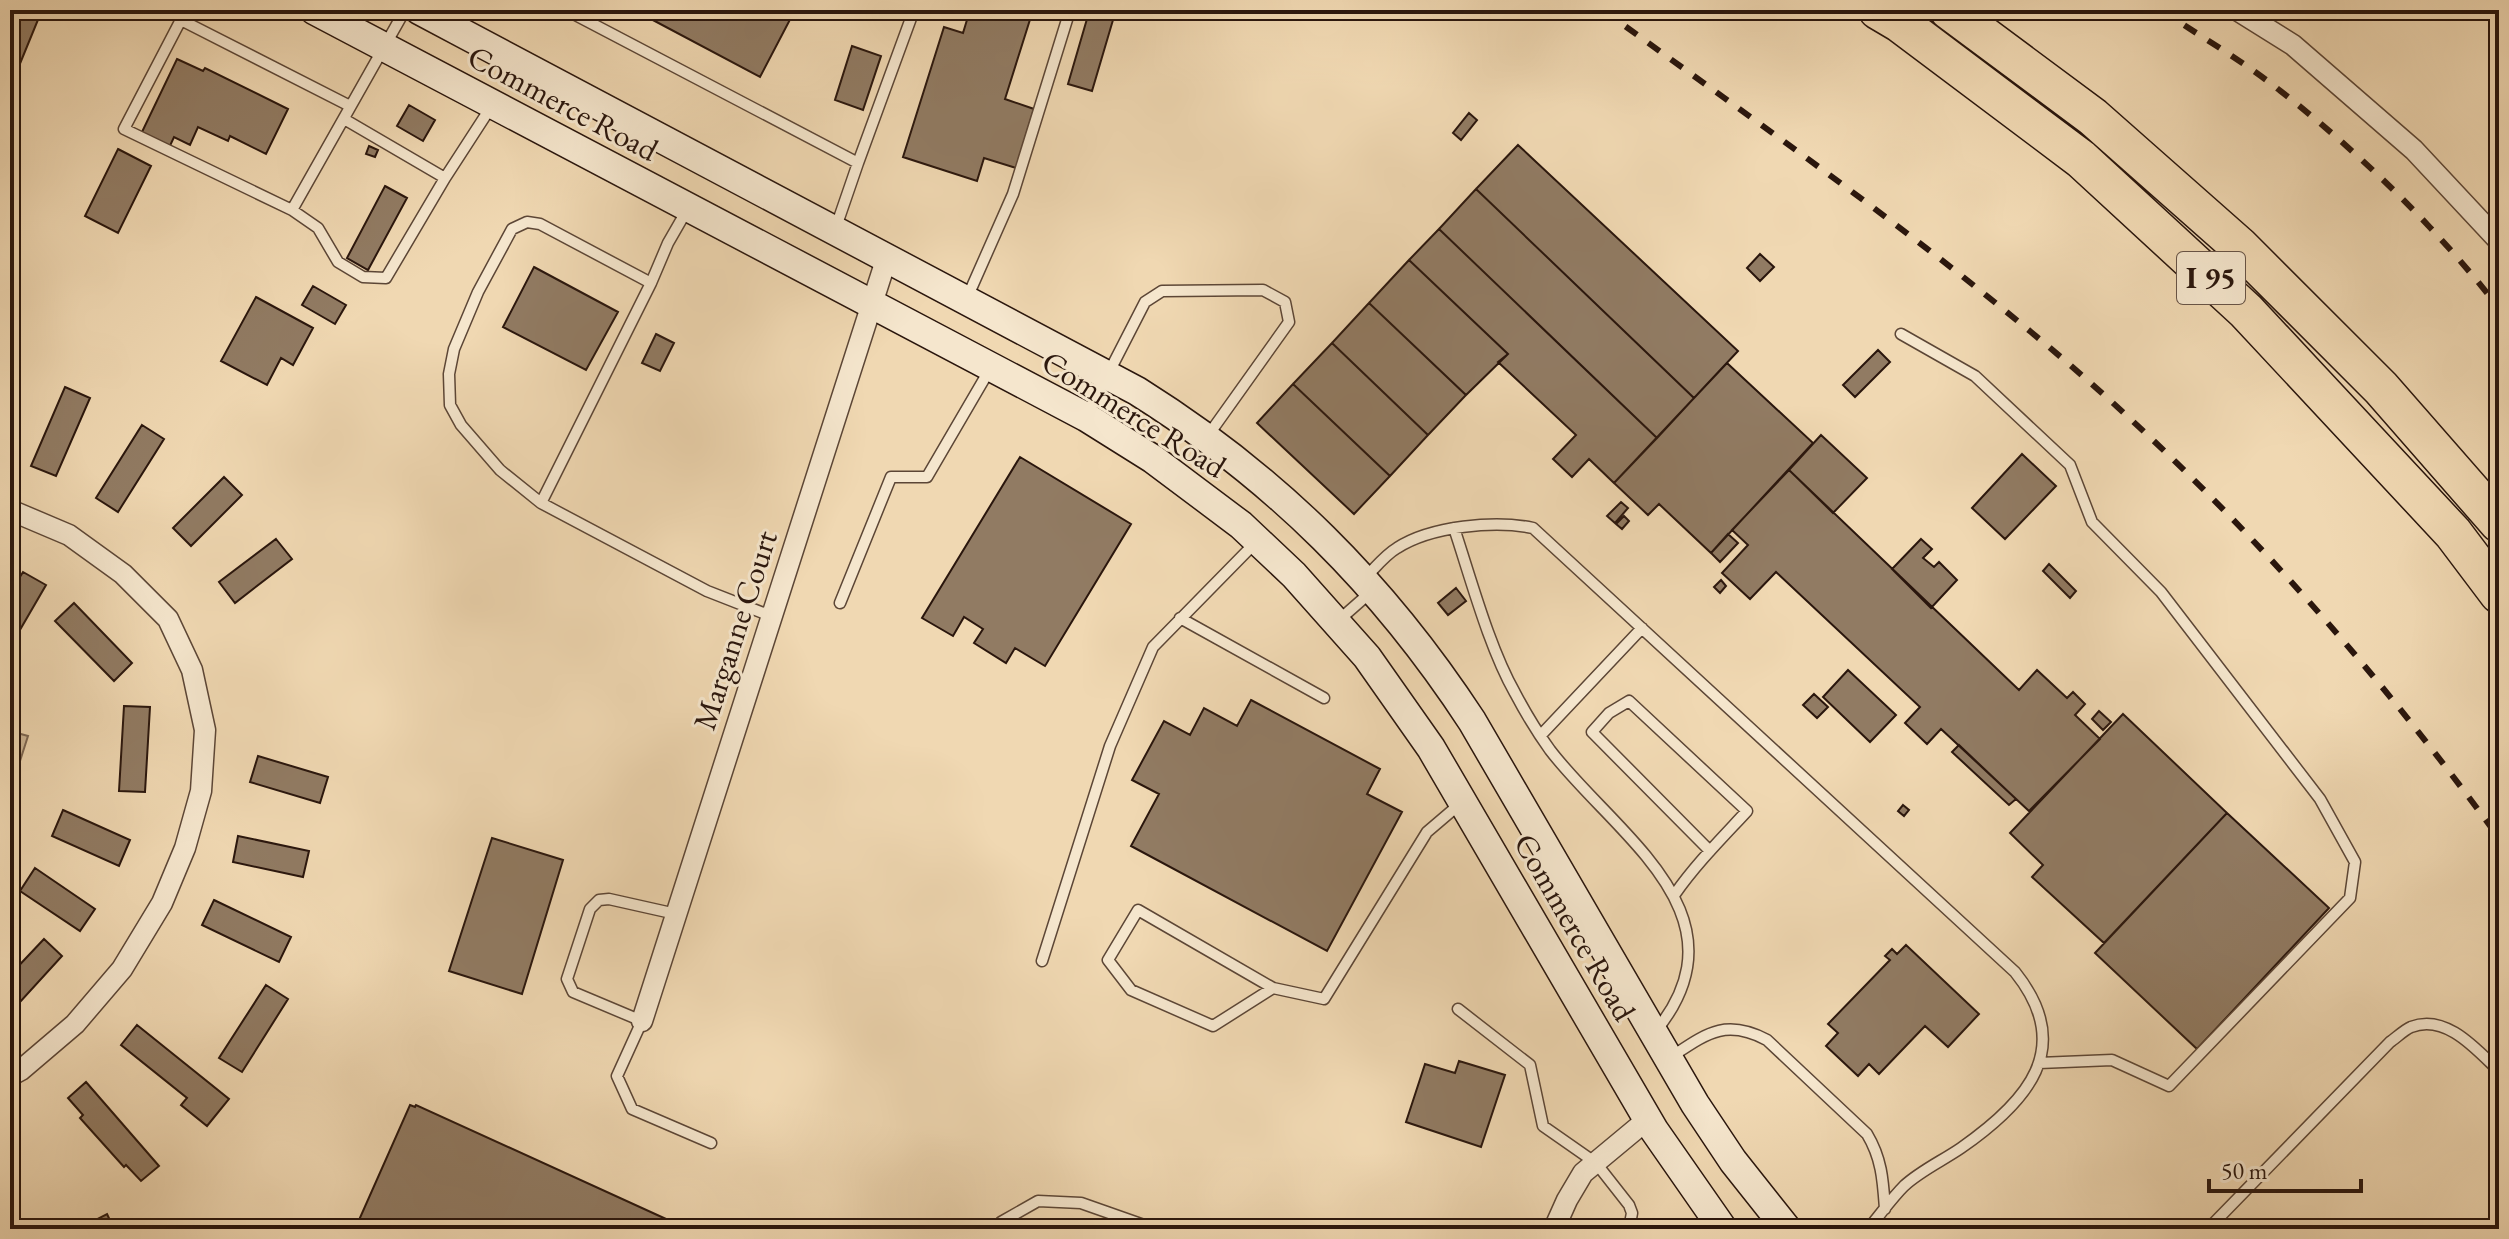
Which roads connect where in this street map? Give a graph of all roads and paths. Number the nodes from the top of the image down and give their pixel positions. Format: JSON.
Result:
{"nodes":[{"id":1,"x":172,"y":10,"type":"edge"},
{"id":2,"x":314,"y":10,"type":"edge"},
{"id":3,"x":405,"y":10,"type":"edge"},
{"id":4,"x":419,"y":10,"type":"edge"},
{"id":5,"x":566,"y":10,"type":"edge"},
{"id":6,"x":914,"y":10,"type":"edge"},
{"id":7,"x":1070,"y":10,"type":"edge"},
{"id":8,"x":1878,"y":10,"type":"edge"},
{"id":9,"x":1949,"y":10,"type":"edge"},
{"id":10,"x":2237,"y":10,"type":"edge"},
{"id":11,"x":183,"y":15,"type":"edge"},
{"id":12,"x":385,"y":48,"type":"junction"},
{"id":13,"x":493,"y":104,"type":"junction"},
{"id":14,"x":350,"y":106,"type":"junction"},
{"id":15,"x":344,"y":119,"type":"junction"},
{"id":16,"x":858,"y":163,"type":"junction"},
{"id":17,"x":445,"y":178,"type":"junction"},
{"id":18,"x":688,"y":208,"type":"junction"},
{"id":19,"x":292,"y":210,"type":"junction"},
{"id":20,"x":835,"y":230,"type":"junction"},
{"id":21,"x":2499,"y":241,"type":"edge"},
{"id":22,"x":887,"y":257,"type":"junction"},
{"id":23,"x":651,"y":283,"type":"junction"},
{"id":24,"x":966,"y":299,"type":"junction"},
{"id":25,"x":871,"y":304,"type":"junction"},
{"id":26,"x":1901,"y":334,"type":"dead end"},
{"id":27,"x":991,"y":367,"type":"junction"},
{"id":28,"x":1108,"y":375,"type":"junction"},
{"id":29,"x":1086,"y":417,"type":"junction"},
{"id":30,"x":1207,"y":437,"type":"junction"},
{"id":31,"x":541,"y":503,"type":"junction"},
{"id":32,"x":10,"y":510,"type":"edge"},
{"id":33,"x":2499,"y":523,"type":"edge"},
{"id":34,"x":1454,"y":528,"type":"junction"},
{"id":35,"x":1258,"y":540,"type":"junction"},
{"id":36,"x":1374,"y":575,"type":"junction"},
{"id":37,"x":2499,"y":594,"type":"edge"},
{"id":38,"x":840,"y":603,"type":"dead end"},
{"id":39,"x":771,"y":616,"type":"junction"},
{"id":40,"x":1180,"y":618,"type":"junction"},
{"id":41,"x":1338,"y":621,"type":"junction"},
{"id":42,"x":1642,"y":628,"type":"junction"},
{"id":43,"x":1324,"y":698,"type":"dead end"},
{"id":44,"x":1541,"y":735,"type":"junction"},
{"id":45,"x":1463,"y":801,"type":"junction"},
{"id":46,"x":1710,"y":851,"type":"junction"},
{"id":47,"x":1675,"y":894,"type":"junction"},
{"id":48,"x":676,"y":914,"type":"junction"},
{"id":49,"x":1042,"y":961,"type":"dead end"},
{"id":50,"x":1273,"y":988,"type":"junction"},
{"id":51,"x":1458,"y":1009,"type":"dead end"},
{"id":52,"x":642,"y":1021,"type":"junction"},
{"id":53,"x":1661,"y":1046,"type":"junction"},
{"id":54,"x":2039,"y":1063,"type":"junction"},
{"id":55,"x":2499,"y":1071,"type":"edge"},
{"id":56,"x":10,"y":1076,"type":"edge"},
{"id":57,"x":1648,"y":1119,"type":"junction"},
{"id":58,"x":711,"y":1143,"type":"dead end"},
{"id":59,"x":1596,"y":1163,"type":"junction"},
{"id":60,"x":1885,"y":1209,"type":"junction"},
{"id":61,"x":998,"y":1229,"type":"edge"},
{"id":62,"x":1155,"y":1229,"type":"edge"},
{"id":63,"x":1554,"y":1229,"type":"edge"},
{"id":64,"x":1629,"y":1229,"type":"edge"},
{"id":65,"x":1723,"y":1229,"type":"edge"},
{"id":66,"x":1787,"y":1229,"type":"edge"},
{"id":67,"x":1868,"y":1229,"type":"edge"},
{"id":68,"x":2208,"y":1229,"type":"edge"}],
"edges":[{"from":1,"to":11,"type":"lane"},
{"from":2,"to":12,"type":"main road","name":"Commerce Road"},
{"from":3,"to":12,"type":"lane"},
{"from":4,"to":20,"type":"main road","name":"Commerce Road"},
{"from":5,"to":16,"type":"lane"},
{"from":6,"to":16,"type":"lane"},
{"from":7,"to":24,"type":"lane"},
{"from":8,"to":37,"type":"highway","number":"I 95"},
{"from":9,"to":33,"type":"highway","number":"I 95"},
{"from":10,"to":21,"type":"street"},
{"from":11,"to":14,"type":"lane"},
{"from":11,"to":19,"type":"lane"},
{"from":12,"to":13,"type":"main road","name":"Commerce Road"},
{"from":12,"to":14,"type":"lane"},
{"from":13,"to":17,"type":"lane"},
{"from":13,"to":18,"type":"main road","name":"Commerce Road"},
{"from":14,"to":15,"type":"lane"},
{"from":15,"to":17,"type":"lane"},
{"from":15,"to":19,"type":"lane"},
{"from":16,"to":20,"type":"lane"},
{"from":17,"to":19,"type":"lane"},
{"from":18,"to":23,"type":"lane"},
{"from":18,"to":25,"type":"main road","name":"Commerce Road"},
{"from":20,"to":22,"type":"main road","name":"Commerce Road"},
{"from":22,"to":24,"type":"main road","name":"Commerce Road"},
{"from":22,"to":25,"type":"street","name":"Marganne Court"},
{"from":23,"to":31,"type":"lane"},
{"from":23,"to":31,"type":"lane"},
{"from":24,"to":28,"type":"main road","name":"Commerce Road"},
{"from":25,"to":27,"type":"main road","name":"Commerce Road"},
{"from":25,"to":39,"type":"street","name":"Marganne Court"},
{"from":26,"to":54,"type":"lane"},
{"from":27,"to":29,"type":"main road","name":"Commerce Road"},
{"from":27,"to":38,"type":"lane"},
{"from":28,"to":29,"type":"lane"},
{"from":28,"to":30,"type":"main road","name":"Commerce Road"},
{"from":28,"to":30,"type":"lane"},
{"from":29,"to":35,"type":"main road","name":"Commerce Road"},
{"from":30,"to":36,"type":"main road","name":"Commerce Road"},
{"from":31,"to":39,"type":"lane"},
{"from":32,"to":56,"type":"street"},
{"from":34,"to":36,"type":"lane"},
{"from":34,"to":42,"type":"lane"},
{"from":34,"to":44,"type":"lane"},
{"from":35,"to":40,"type":"lane"},
{"from":35,"to":41,"type":"main road","name":"Commerce Road"},
{"from":36,"to":41,"type":"lane"},
{"from":36,"to":53,"type":"main road","name":"Commerce Road"},
{"from":39,"to":48,"type":"street","name":"Marganne Court"},
{"from":40,"to":43,"type":"lane"},
{"from":40,"to":49,"type":"lane"},
{"from":41,"to":45,"type":"main road","name":"Commerce Road"},
{"from":42,"to":44,"type":"lane"},
{"from":42,"to":54,"type":"lane"},
{"from":44,"to":47,"type":"lane"},
{"from":45,"to":50,"type":"lane"},
{"from":45,"to":57,"type":"main road","name":"Commerce Road"},
{"from":46,"to":46,"type":"lane"},
{"from":46,"to":47,"type":"lane"},
{"from":47,"to":53,"type":"lane"},
{"from":48,"to":52,"type":"street","name":"Marganne Court"},
{"from":48,"to":52,"type":"lane"},
{"from":50,"to":50,"type":"lane"},
{"from":51,"to":59,"type":"lane"},
{"from":52,"to":58,"type":"lane"},
{"from":53,"to":60,"type":"lane"},
{"from":53,"to":66,"type":"main road","name":"Commerce Road"},
{"from":54,"to":60,"type":"lane"},
{"from":55,"to":68,"type":"lane"},
{"from":57,"to":59,"type":"street"},
{"from":57,"to":65,"type":"main road","name":"Commerce Road"},
{"from":59,"to":63,"type":"street"},
{"from":59,"to":64,"type":"lane"},
{"from":60,"to":67,"type":"lane"},
{"from":61,"to":62,"type":"lane"}]}
